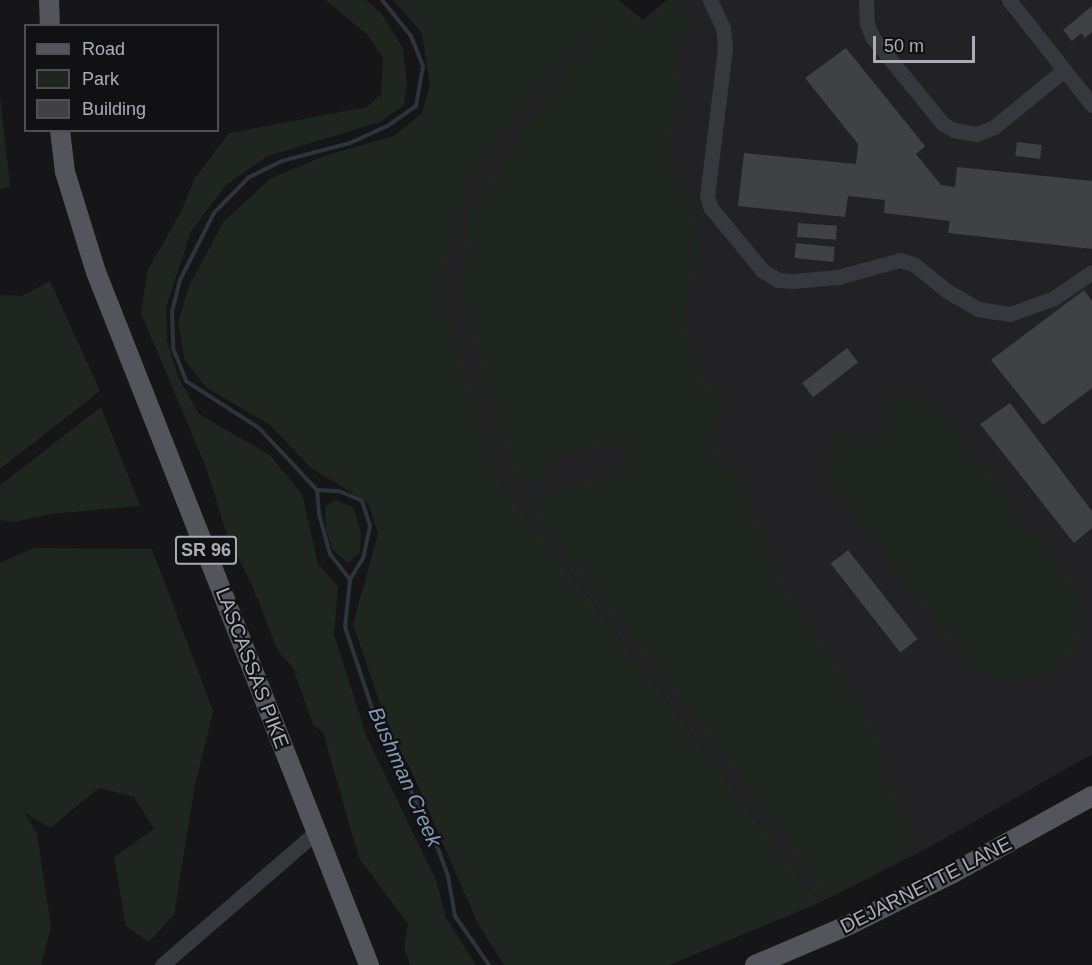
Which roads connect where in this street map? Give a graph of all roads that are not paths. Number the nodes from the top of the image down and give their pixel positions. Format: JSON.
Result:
{"nodes":[{"id":1,"x":49,"y":0,"type":"edge"},
{"id":2,"x":710,"y":0,"type":"edge"},
{"id":3,"x":866,"y":0,"type":"edge"},
{"id":4,"x":1009,"y":0,"type":"edge"},
{"id":5,"x":51,"y":24,"type":"edge"},
{"id":6,"x":1064,"y":69,"type":"junction"},
{"id":7,"x":1092,"y":105,"type":"edge"},
{"id":8,"x":60,"y":132,"type":"edge"},
{"id":9,"x":1092,"y":272,"type":"edge"},
{"id":10,"x":1092,"y":796,"type":"edge"},
{"id":11,"x":316,"y":832,"type":"junction"},
{"id":12,"x":162,"y":965,"type":"edge"},
{"id":13,"x":369,"y":965,"type":"edge"},
{"id":14,"x":755,"y":965,"type":"edge"}],
"edges":[{"from":1,"to":5,"type":"main road"},
{"from":2,"to":9,"type":"lane"},
{"from":3,"to":6,"type":"lane"},
{"from":4,"to":6,"type":"lane"},
{"from":6,"to":7,"type":"lane"},
{"from":8,"to":11,"type":"main road","name":"LASCASSAS PIKE","number":"SR 96"},
{"from":10,"to":14,"type":"main road","name":"DEJARNETTE LANE"},
{"from":11,"to":12,"type":"lane"},
{"from":11,"to":13,"type":"main road","name":"LASCASSAS PIKE","number":"SR 96"}]}
